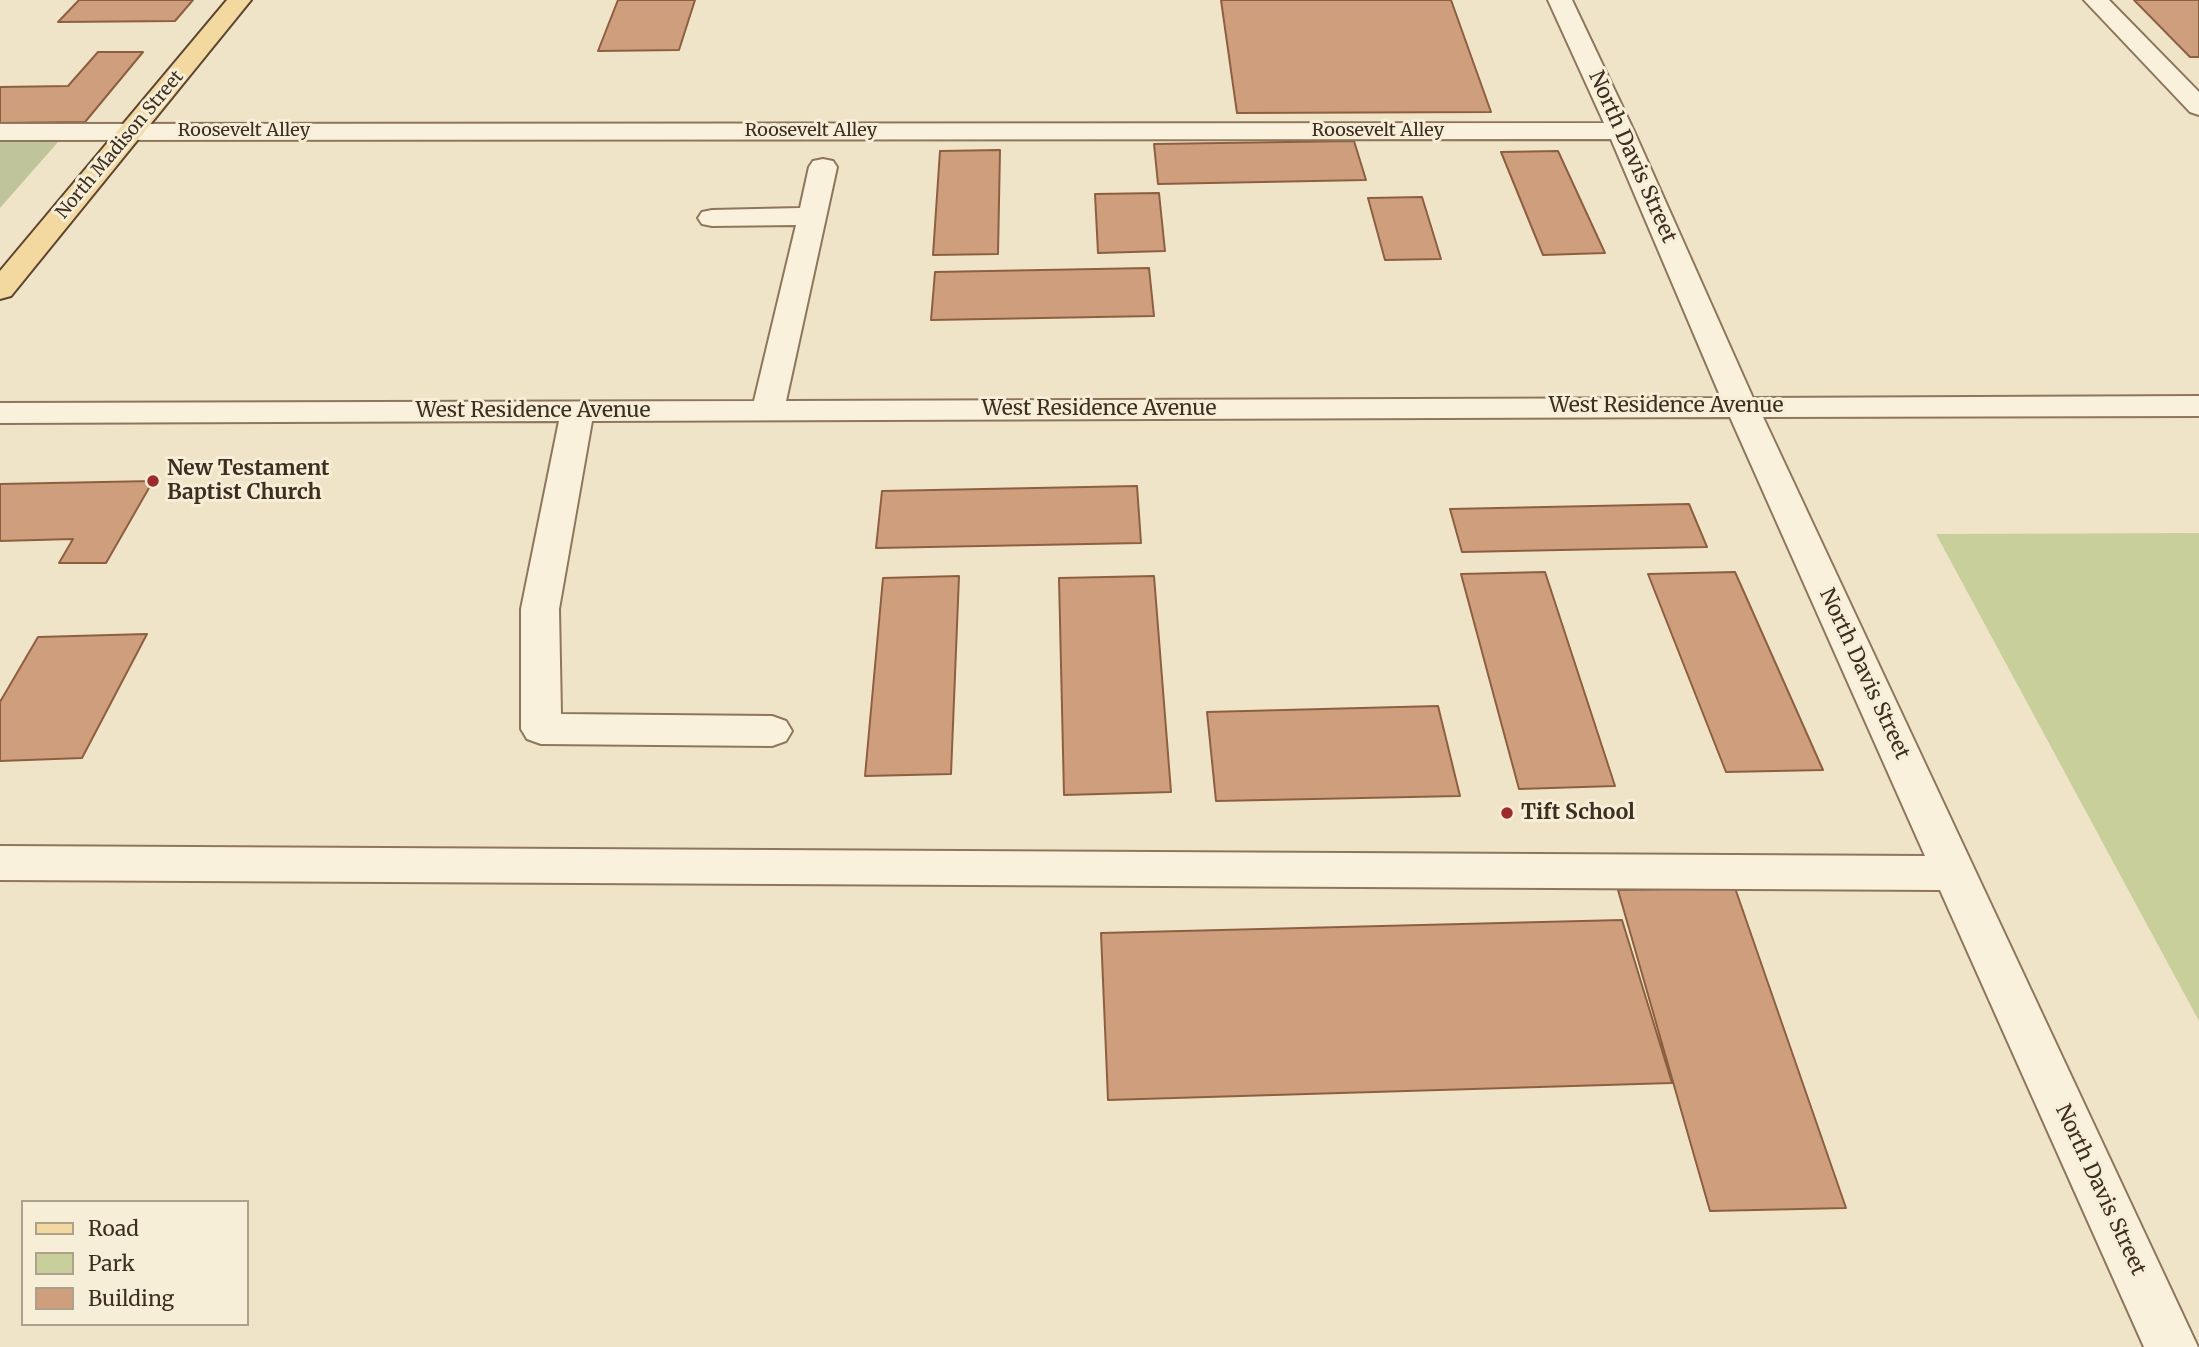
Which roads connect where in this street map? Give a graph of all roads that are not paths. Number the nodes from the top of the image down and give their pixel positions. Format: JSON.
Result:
{"nodes":[{"id":1,"x":239,"y":0,"type":"edge"},
{"id":2,"x":1560,"y":0,"type":"edge"},
{"id":3,"x":2096,"y":0,"type":"edge"},
{"id":4,"x":2199,"y":107,"type":"edge"},
{"id":5,"x":133,"y":131,"type":"junction"},
{"id":6,"x":1621,"y":131,"type":"junction"},
{"id":7,"x":0,"y":132,"type":"edge"},
{"id":8,"x":823,"y":167,"type":"dead end"},
{"id":9,"x":812,"y":216,"type":"junction"},
{"id":10,"x":712,"y":218,"type":"dead end"},
{"id":11,"x":0,"y":290,"type":"edge"},
{"id":12,"x":1741,"y":406,"type":"junction"},
{"id":13,"x":2199,"y":406,"type":"edge"},
{"id":14,"x":578,"y":410,"type":"junction"},
{"id":15,"x":768,"y":410,"type":"junction"},
{"id":16,"x":0,"y":413,"type":"edge"},
{"id":17,"x":772,"y":731,"type":"dead end"},
{"id":18,"x":0,"y":863,"type":"edge"},
{"id":19,"x":1954,"y":873,"type":"junction"},
{"id":20,"x":2171,"y":1347,"type":"edge"}],
"edges":[{"from":1,"to":5,"type":"main road","name":"North Madison Street"},
{"from":2,"to":6,"type":"street","name":"North Davis Street"},
{"from":3,"to":4,"type":"street"},
{"from":5,"to":6,"type":"street","name":"Roosevelt Alley"},
{"from":5,"to":7,"type":"street","name":"Roosevelt Alley"},
{"from":5,"to":11,"type":"main road","name":"North Madison Street"},
{"from":6,"to":12,"type":"street","name":"North Davis Street"},
{"from":8,"to":9,"type":"street"},
{"from":9,"to":10,"type":"street"},
{"from":9,"to":15,"type":"street"},
{"from":12,"to":13,"type":"street","name":"West Residence Avenue"},
{"from":12,"to":15,"type":"street","name":"West Residence Avenue"},
{"from":12,"to":19,"type":"street","name":"North Davis Street"},
{"from":14,"to":15,"type":"street","name":"West Residence Avenue"},
{"from":14,"to":16,"type":"street","name":"West Residence Avenue"},
{"from":14,"to":17,"type":"street"},
{"from":18,"to":19,"type":"street"},
{"from":19,"to":20,"type":"street","name":"North Davis Street"}]}
